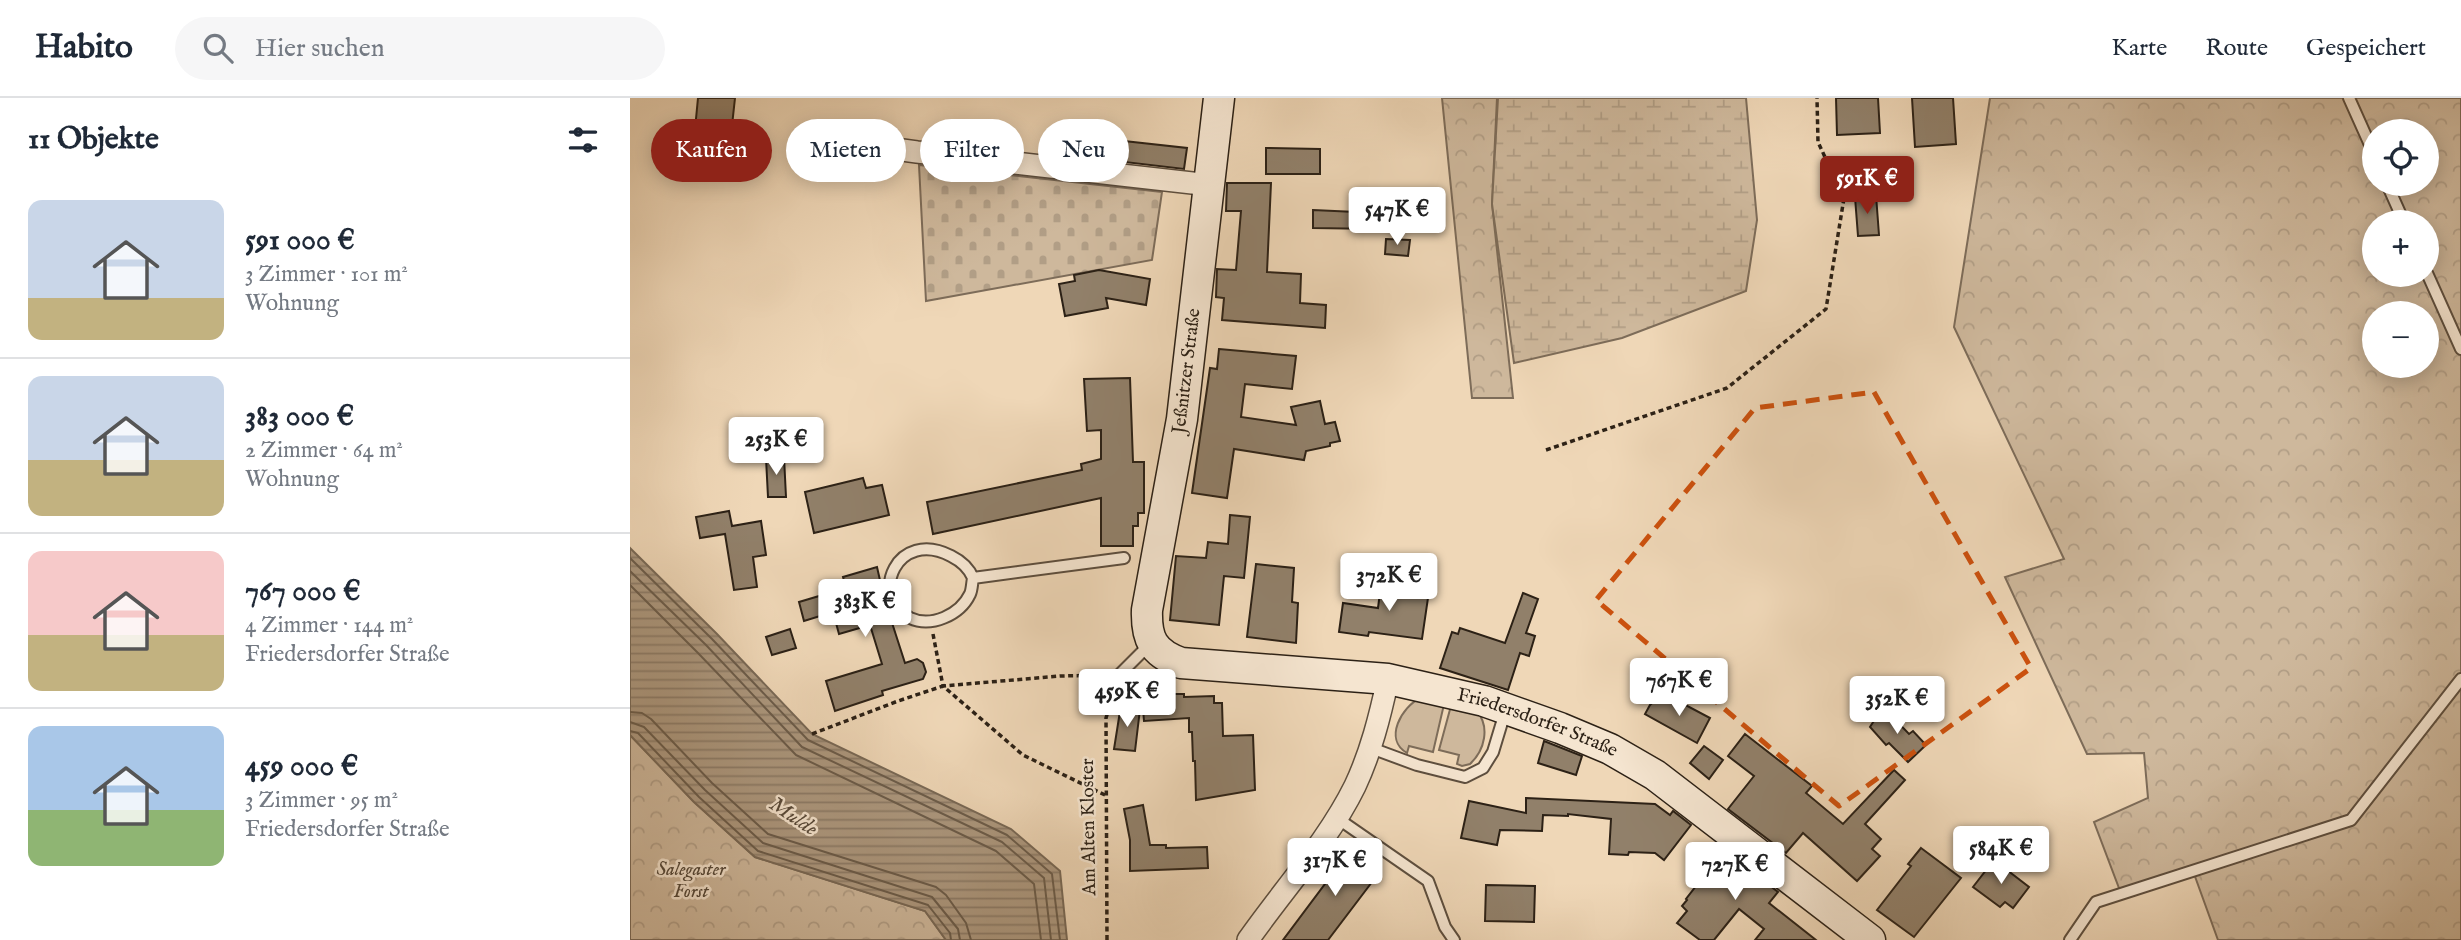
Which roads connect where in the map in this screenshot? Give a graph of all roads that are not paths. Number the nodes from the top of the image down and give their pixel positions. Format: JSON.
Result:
{"nodes":[{"id":1,"x":1219,"y":98,"type":"edge"},
{"id":2,"x":2349,"y":98,"type":"edge"},
{"id":3,"x":2362,"y":127,"type":"edge"},
{"id":4,"x":906,"y":150,"type":"edge"},
{"id":5,"x":1210,"y":185,"type":"junction"},
{"id":6,"x":2433,"y":287,"type":"edge"},
{"id":7,"x":2461,"y":349,"type":"edge"},
{"id":8,"x":1124,"y":558,"type":"dead end"},
{"id":9,"x":973,"y":578,"type":"junction"},
{"id":10,"x":1152,"y":643,"type":"junction"},
{"id":11,"x":1120,"y":674,"type":"road end"},
{"id":12,"x":1388,"y":679,"type":"junction"},
{"id":13,"x":2461,"y":679,"type":"edge"},
{"id":14,"x":1506,"y":708,"type":"junction"},
{"id":15,"x":1371,"y":748,"type":"junction"},
{"id":16,"x":1337,"y":818,"type":"junction"},
{"id":17,"x":1248,"y":940,"type":"edge"},
{"id":18,"x":1454,"y":940,"type":"edge"},
{"id":19,"x":1870,"y":940,"type":"edge"},
{"id":20,"x":2070,"y":940,"type":"edge"}],
"edges":[{"from":1,"to":5,"type":"main road","name":"Jeßnitzer Straße"},
{"from":2,"to":3,"type":"lane"},
{"from":4,"to":5,"type":"street"},
{"from":5,"to":10,"type":"main road","name":"Jeßnitzer Straße"},
{"from":6,"to":7,"type":"lane"},
{"from":8,"to":9,"type":"lane"},
{"from":9,"to":9,"type":"lane"},
{"from":10,"to":11,"type":"lane"},
{"from":10,"to":12,"type":"main road","name":"Friedersdorfer Straße"},
{"from":12,"to":14,"type":"main road","name":"Friedersdorfer Straße"},
{"from":12,"to":15,"type":"street"},
{"from":13,"to":20,"type":"lane"},
{"from":14,"to":15,"type":"lane"},
{"from":14,"to":19,"type":"main road","name":"Friedersdorfer Straße"},
{"from":15,"to":16,"type":"street"},
{"from":16,"to":17,"type":"street"},
{"from":16,"to":18,"type":"lane"}]}
